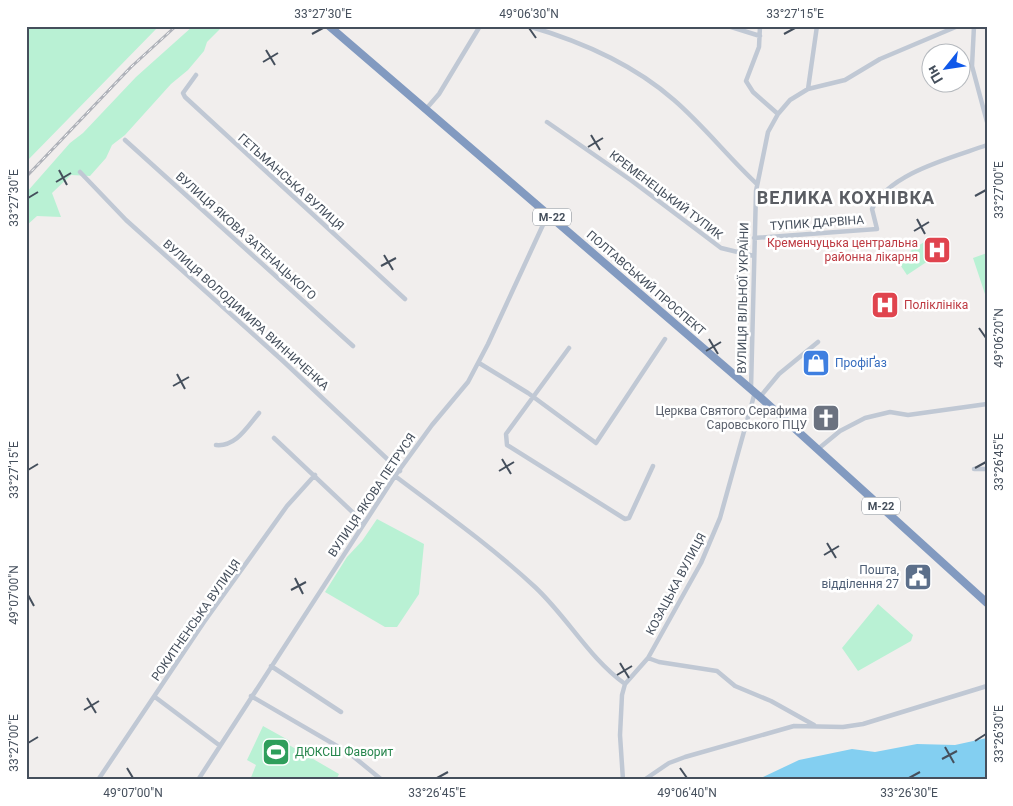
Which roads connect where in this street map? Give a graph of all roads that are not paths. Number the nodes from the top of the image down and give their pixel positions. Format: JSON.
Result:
{"nodes":[{"id":1,"x":329,"y":26,"type":"edge"},
{"id":2,"x":480,"y":26,"type":"edge"},
{"id":3,"x":528,"y":26,"type":"edge"},
{"id":4,"x":728,"y":26,"type":"edge"},
{"id":5,"x":760,"y":26,"type":"edge"},
{"id":6,"x":817,"y":26,"type":"edge"},
{"id":7,"x":958,"y":26,"type":"edge"},
{"id":8,"x":974,"y":26,"type":"edge"},
{"id":9,"x":760,"y":36,"type":"junction"},
{"id":10,"x":196,"y":75,"type":"dead end"},
{"id":11,"x":808,"y":89,"type":"junction"},
{"id":12,"x":426,"y":109,"type":"junction"},
{"id":13,"x":778,"y":114,"type":"junction"},
{"id":14,"x":547,"y":122,"type":"dead end"},
{"id":15,"x":987,"y":122,"type":"edge"},
{"id":16,"x":125,"y":140,"type":"dead end"},
{"id":17,"x":987,"y":145,"type":"edge"},
{"id":18,"x":80,"y":172,"type":"dead end"},
{"id":19,"x":757,"y":184,"type":"junction"},
{"id":20,"x":548,"y":214,"type":"junction"},
{"id":21,"x":754,"y":238,"type":"junction"},
{"id":22,"x":754,"y":256,"type":"junction"},
{"id":23,"x":405,"y":299,"type":"dead end"},
{"id":24,"x":665,"y":339,"type":"dead end"},
{"id":25,"x":818,"y":342,"type":"dead end"},
{"id":26,"x":353,"y":346,"type":"dead end"},
{"id":27,"x":569,"y":348,"type":"dead end"},
{"id":28,"x":479,"y":363,"type":"junction"},
{"id":29,"x":756,"y":392,"type":"junction"},
{"id":30,"x":535,"y":398,"type":"junction"},
{"id":31,"x":987,"y":404,"type":"edge"},
{"id":32,"x":259,"y":413,"type":"dead end"},
{"id":33,"x":274,"y":438,"type":"dead end"},
{"id":34,"x":216,"y":444,"type":"dead end"},
{"id":35,"x":818,"y":449,"type":"junction"},
{"id":36,"x":653,"y":466,"type":"dead end"},
{"id":37,"x":974,"y":469,"type":"dead end"},
{"id":38,"x":400,"y":470,"type":"junction"},
{"id":39,"x":987,"y":470,"type":"edge"},
{"id":40,"x":315,"y":475,"type":"junction"},
{"id":41,"x":395,"y":476,"type":"junction"},
{"id":42,"x":364,"y":524,"type":"junction"},
{"id":43,"x":987,"y":603,"type":"edge"},
{"id":44,"x":648,"y":658,"type":"junction"},
{"id":45,"x":271,"y":666,"type":"junction"},
{"id":46,"x":625,"y":684,"type":"junction"},
{"id":47,"x":987,"y":686,"type":"edge"},
{"id":48,"x":251,"y":696,"type":"junction"},
{"id":49,"x":155,"y":697,"type":"junction"},
{"id":50,"x":341,"y":712,"type":"dead end"},
{"id":51,"x":815,"y":726,"type":"junction"},
{"id":52,"x":219,"y":745,"type":"junction"},
{"id":53,"x":98,"y":780,"type":"edge"},
{"id":54,"x":198,"y":780,"type":"edge"},
{"id":55,"x":382,"y":780,"type":"edge"},
{"id":56,"x":623,"y":780,"type":"edge"},
{"id":57,"x":644,"y":780,"type":"edge"}],
"edges":[{"from":1,"to":12,"type":"highway","name":"ПОЛТАВСЬКИЙ ПРОСПЕКТ","number":"М-22"},
{"from":2,"to":12,"type":"street"},
{"from":3,"to":19,"type":"street"},
{"from":4,"to":9,"type":"street"},
{"from":5,"to":9,"type":"street"},
{"from":6,"to":11,"type":"street"},
{"from":7,"to":11,"type":"street","name":"ВУЛИЦЯ ВІЛЬНОЇ УКРАЇНИ"},
{"from":8,"to":15,"type":"street"},
{"from":9,"to":13,"type":"street"},
{"from":10,"to":23,"type":"street","name":"ГЕТЬМАНСЬКА ВУЛИЦЯ"},
{"from":11,"to":13,"type":"street","name":"ВУЛИЦЯ ВІЛЬНОЇ УКРАЇНИ"},
{"from":12,"to":20,"type":"highway","name":"ПОЛТАВСЬКИЙ ПРОСПЕКТ","number":"М-22"},
{"from":13,"to":19,"type":"street","name":"ВУЛИЦЯ ВІЛЬНОЇ УКРАЇНИ"},
{"from":14,"to":22,"type":"street","name":"КРЕМЕНЕЦЬКИЙ ТУПИК"},
{"from":16,"to":26,"type":"street","name":"ВУЛИЦЯ ЯКОВА ЗАТЕНАЦЬКОГО"},
{"from":17,"to":21,"type":"street","name":"ТУПИК ДАРВІНА"},
{"from":18,"to":38,"type":"street","name":"ВУЛИЦЯ ВОЛОДИМИРА ВИННИЧЕНКА"},
{"from":19,"to":21,"type":"street","name":"ВУЛИЦЯ ВІЛЬНОЇ УКРАЇНИ"},
{"from":20,"to":28,"type":"street","name":"ВУЛИЦЯ ЯКОВА ПЕТРУСЯ"},
{"from":20,"to":29,"type":"highway","name":"ПОЛТАВСЬКИЙ ПРОСПЕКТ","number":"М-22"},
{"from":21,"to":22,"type":"street","name":"ВУЛИЦЯ ВІЛЬНОЇ УКРАЇНИ"},
{"from":22,"to":29,"type":"street","name":"ВУЛИЦЯ ВІЛЬНОЇ УКРАЇНИ"},
{"from":24,"to":30,"type":"street"},
{"from":25,"to":29,"type":"street"},
{"from":27,"to":30,"type":"street"},
{"from":28,"to":30,"type":"street"},
{"from":28,"to":38,"type":"street","name":"ВУЛИЦЯ ЯКОВА ПЕТРУСЯ"},
{"from":29,"to":35,"type":"highway","name":"ПОЛТАВСЬКИЙ ПРОСПЕКТ","number":"М-22"},
{"from":29,"to":44,"type":"street","name":"КОЗАЦЬКА ВУЛИЦЯ"},
{"from":30,"to":36,"type":"street"},
{"from":31,"to":35,"type":"street"},
{"from":32,"to":34,"type":"street"},
{"from":33,"to":40,"type":"street"},
{"from":35,"to":43,"type":"highway","name":"ПОЛТАВСЬКИЙ ПРОСПЕКТ","number":"М-22"},
{"from":37,"to":39,"type":"street"},
{"from":38,"to":41,"type":"street","name":"ВУЛИЦЯ ЯКОВА ПЕТРУСЯ"},
{"from":40,"to":42,"type":"street"},
{"from":40,"to":49,"type":"street","name":"РОКИТНЕНСЬКА ВУЛИЦЯ"},
{"from":41,"to":42,"type":"street","name":"ВУЛИЦЯ ЯКОВА ПЕТРУСЯ"},
{"from":41,"to":46,"type":"street"},
{"from":42,"to":45,"type":"street","name":"ВУЛИЦЯ ЯКОВА ПЕТРУСЯ"},
{"from":44,"to":46,"type":"street","name":"КОЗАЦЬКА ВУЛИЦЯ"},
{"from":44,"to":51,"type":"street"},
{"from":45,"to":48,"type":"street","name":"ВУЛИЦЯ ЯКОВА ПЕТРУСЯ"},
{"from":45,"to":50,"type":"street"},
{"from":46,"to":56,"type":"street"},
{"from":47,"to":51,"type":"street"},
{"from":48,"to":52,"type":"street","name":"ВУЛИЦЯ ЯКОВА ПЕТРУСЯ"},
{"from":48,"to":55,"type":"street"},
{"from":49,"to":52,"type":"street"},
{"from":49,"to":53,"type":"street","name":"РОКИТНЕНСЬКА ВУЛИЦЯ"},
{"from":51,"to":57,"type":"street"},
{"from":52,"to":54,"type":"street","name":"ВУЛИЦЯ ЯКОВА ПЕТРУСЯ"}]}
